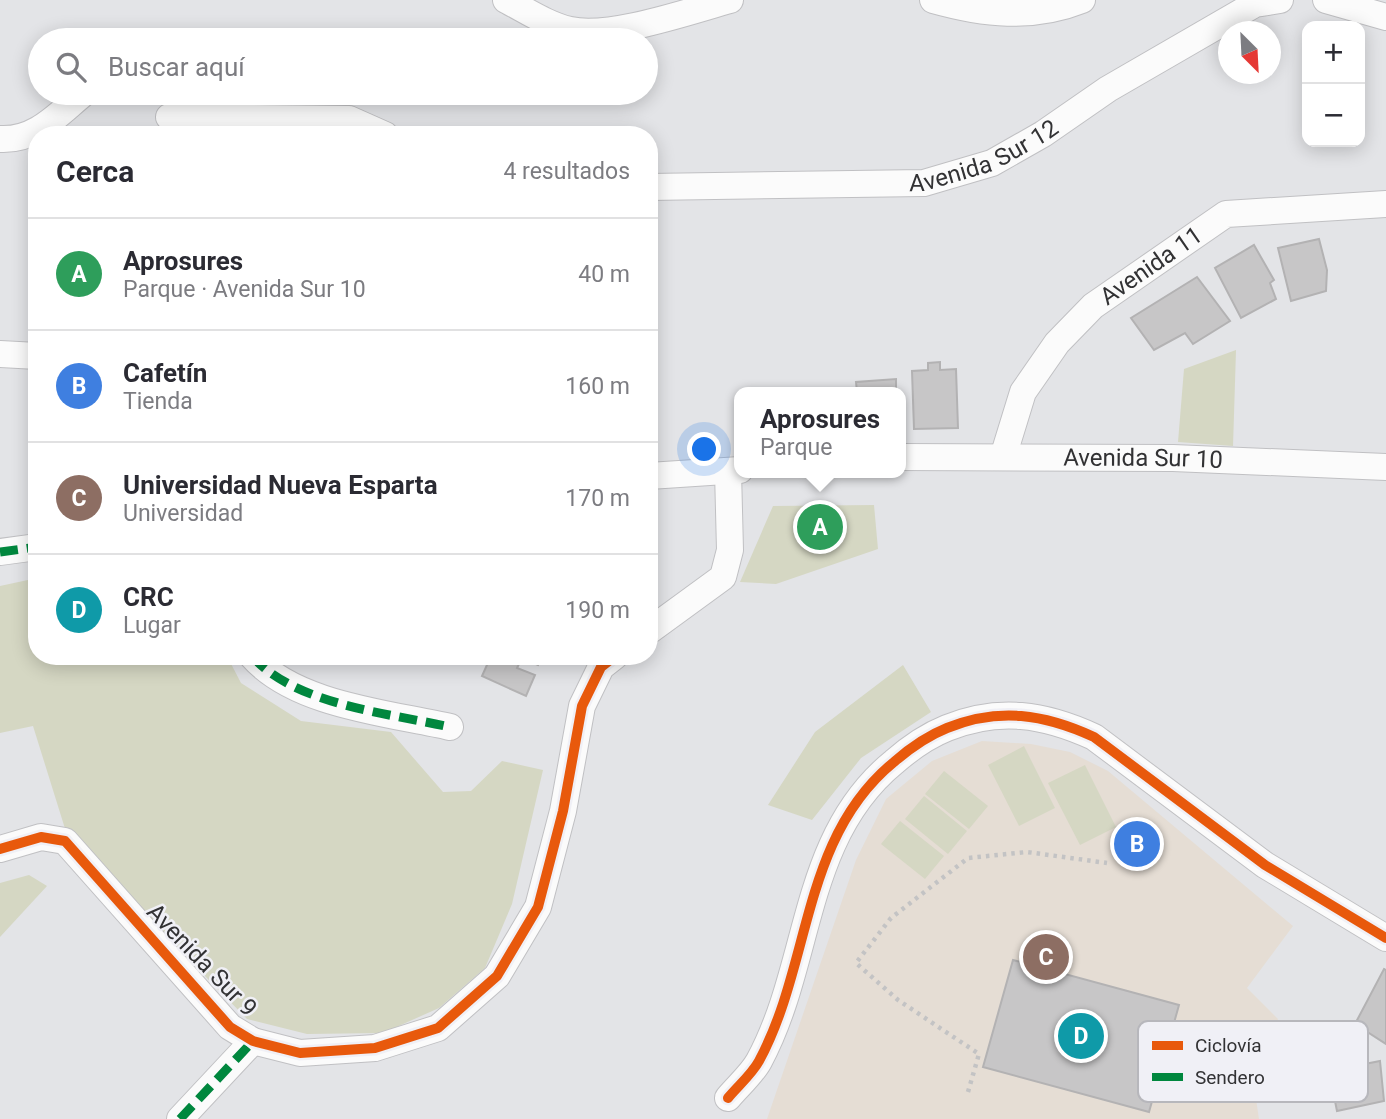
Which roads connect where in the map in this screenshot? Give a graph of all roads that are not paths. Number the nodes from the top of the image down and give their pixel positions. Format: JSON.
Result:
{"nodes":[{"id":1,"x":506,"y":0,"type":"edge"},
{"id":2,"x":730,"y":0,"type":"edge"},
{"id":3,"x":933,"y":0,"type":"edge"},
{"id":4,"x":1082,"y":0,"type":"edge"},
{"id":5,"x":1280,"y":0,"type":"edge"},
{"id":6,"x":1326,"y":0,"type":"edge"},
{"id":7,"x":1386,"y":18,"type":"edge"},
{"id":8,"x":572,"y":28,"type":"edge"},
{"id":9,"x":616,"y":28,"type":"edge"},
{"id":10,"x":69,"y":105,"type":"edge"},
{"id":11,"x":169,"y":117,"type":"dead end"},
{"id":12,"x":43,"y":126,"type":"edge"},
{"id":13,"x":365,"y":126,"type":"edge"},
{"id":14,"x":28,"y":136,"type":"edge"},
{"id":15,"x":0,"y":139,"type":"edge"},
{"id":16,"x":658,"y":187,"type":"edge"},
{"id":17,"x":1386,"y":204,"type":"edge"},
{"id":18,"x":0,"y":354,"type":"edge"},
{"id":19,"x":28,"y":356,"type":"edge"},
{"id":20,"x":906,"y":457,"type":"edge"},
{"id":21,"x":1003,"y":457,"type":"junction"},
{"id":22,"x":1386,"y":467,"type":"edge"},
{"id":23,"x":734,"y":470,"type":"edge"},
{"id":24,"x":658,"y":475,"type":"edge"},
{"id":25,"x":28,"y":548,"type":"edge"},
{"id":26,"x":0,"y":552,"type":"edge"},
{"id":27,"x":658,"y":624,"type":"edge"},
{"id":28,"x":259,"y":665,"type":"edge"},
{"id":29,"x":604,"y":665,"type":"edge"},
{"id":30,"x":450,"y":727,"type":"dead end"},
{"id":31,"x":0,"y":849,"type":"edge"},
{"id":32,"x":1386,"y":938,"type":"edge"},
{"id":33,"x":253,"y":1041,"type":"junction"},
{"id":34,"x":728,"y":1098,"type":"dead end"},
{"id":35,"x":180,"y":1119,"type":"edge"}],
"edges":[{"from":1,"to":8,"type":"street"},
{"from":2,"to":9,"type":"street"},
{"from":3,"to":4,"type":"street"},
{"from":5,"to":16,"type":"street","name":"Avenida Sur 12"},
{"from":6,"to":7,"type":"street"},
{"from":10,"to":12,"type":"street"},
{"from":11,"to":13,"type":"street"},
{"from":14,"to":15,"type":"street"},
{"from":17,"to":21,"type":"street","name":"Avenida 11"},
{"from":18,"to":19,"type":"street"},
{"from":20,"to":21,"type":"street","name":"Avenida Sur 10"},
{"from":21,"to":22,"type":"street","name":"Avenida Sur 10"},
{"from":23,"to":24,"type":"street"},
{"from":23,"to":27,"type":"street"},
{"from":25,"to":26,"type":"street"},
{"from":28,"to":30,"type":"street"},
{"from":29,"to":33,"type":"street","name":"Avenida Sur 9"},
{"from":31,"to":33,"type":"street","name":"Avenida Sur 9"},
{"from":32,"to":34,"type":"street"},
{"from":33,"to":35,"type":"street"}]}
